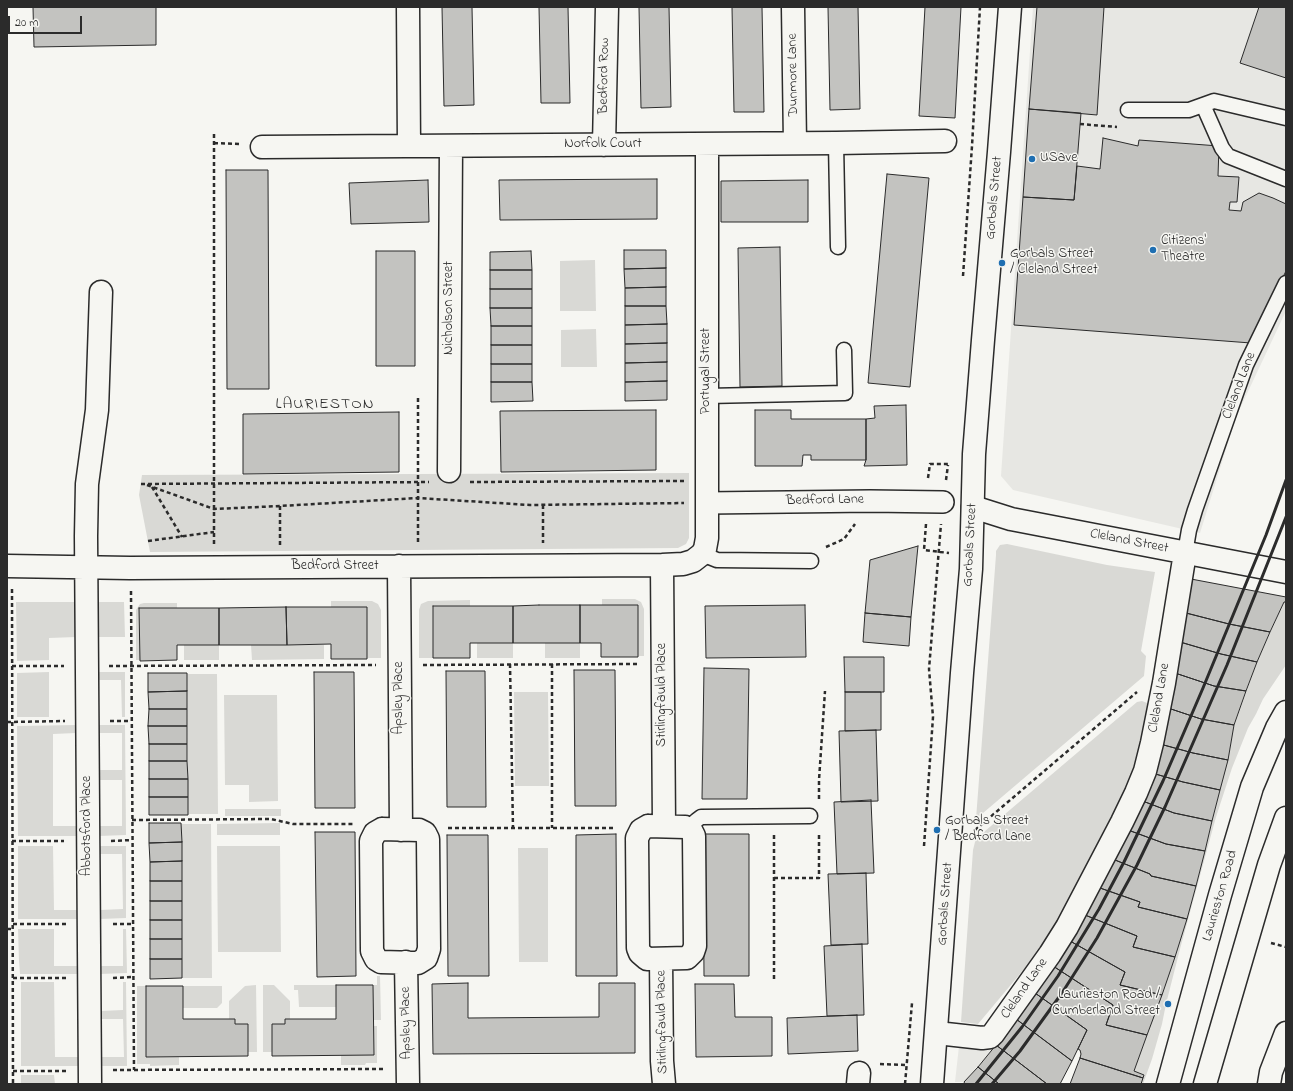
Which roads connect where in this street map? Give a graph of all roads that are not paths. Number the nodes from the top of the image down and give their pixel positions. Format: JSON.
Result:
{"nodes":[{"id":1,"x":408,"y":7,"type":"edge"},
{"id":2,"x":607,"y":7,"type":"edge"},
{"id":3,"x":793,"y":7,"type":"edge"},
{"id":4,"x":1010,"y":7,"type":"edge"},
{"id":5,"x":1203,"y":105,"type":"junction"},
{"id":6,"x":1128,"y":110,"type":"road end"},
{"id":7,"x":1286,"y":118,"type":"edge"},
{"id":8,"x":945,"y":141,"type":"road end"},
{"id":9,"x":795,"y":143,"type":"junction"},
{"id":10,"x":836,"y":143,"type":"junction"},
{"id":11,"x":707,"y":144,"type":"junction"},
{"id":12,"x":604,"y":145,"type":"junction"},
{"id":13,"x":409,"y":146,"type":"junction"},
{"id":14,"x":451,"y":146,"type":"junction"},
{"id":15,"x":262,"y":147,"type":"dead end"},
{"id":16,"x":1286,"y":179,"type":"edge"},
{"id":17,"x":838,"y":247,"type":"dead end"},
{"id":18,"x":1286,"y":283,"type":"edge"},
{"id":19,"x":101,"y":292,"type":"dead end"},
{"id":20,"x":844,"y":350,"type":"dead end"},
{"id":21,"x":707,"y":396,"type":"junction"},
{"id":22,"x":449,"y":478,"type":"road end"},
{"id":23,"x":935,"y":502,"type":"road end"},
{"id":24,"x":707,"y":503,"type":"junction"},
{"id":25,"x":973,"y":507,"type":"junction"},
{"id":26,"x":1185,"y":553,"type":"junction"},
{"id":27,"x":702,"y":554,"type":"junction"},
{"id":28,"x":811,"y":561,"type":"road end"},
{"id":29,"x":662,"y":565,"type":"junction"},
{"id":30,"x":10,"y":566,"type":"edge"},
{"id":31,"x":408,"y":566,"type":"junction"},
{"id":32,"x":87,"y":568,"type":"junction"},
{"id":33,"x":1286,"y":572,"type":"edge"},
{"id":34,"x":1286,"y":712,"type":"edge"},
{"id":35,"x":810,"y":816,"type":"dead end"},
{"id":36,"x":1286,"y":818,"type":"edge"},
{"id":37,"x":664,"y":826,"type":"junction"},
{"id":38,"x":688,"y":828,"type":"junction"},
{"id":39,"x":401,"y":830,"type":"junction"},
{"id":40,"x":662,"y":959,"type":"junction"},
{"id":41,"x":406,"y":962,"type":"junction"},
{"id":42,"x":937,"y":1032,"type":"junction"},
{"id":43,"x":1286,"y":1033,"type":"edge"},
{"id":44,"x":408,"y":1076,"type":"edge"},
{"id":45,"x":933,"y":1076,"type":"edge"},
{"id":46,"x":90,"y":1077,"type":"edge"},
{"id":47,"x":664,"y":1084,"type":"edge"},
{"id":48,"x":1168,"y":1084,"type":"edge"},
{"id":49,"x":1204,"y":1084,"type":"edge"},
{"id":50,"x":1269,"y":1084,"type":"edge"}],
"edges":[{"from":1,"to":13,"type":"street"},
{"from":2,"to":12,"type":"street","name":"Bedford Row"},
{"from":3,"to":9,"type":"street","name":"Dunmore Lane"},
{"from":4,"to":25,"type":"street","name":"Gorbals Street"},
{"from":5,"to":6,"type":"lane"},
{"from":5,"to":7,"type":"lane"},
{"from":5,"to":16,"type":"lane"},
{"from":8,"to":10,"type":"street","name":"Norfolk Court"},
{"from":9,"to":10,"type":"street","name":"Norfolk Court"},
{"from":9,"to":11,"type":"street","name":"Norfolk Court"},
{"from":10,"to":17,"type":"lane"},
{"from":11,"to":12,"type":"street","name":"Norfolk Court"},
{"from":11,"to":21,"type":"street","name":"Portugal Street"},
{"from":12,"to":14,"type":"street","name":"Norfolk Court"},
{"from":13,"to":14,"type":"street","name":"Norfolk Court"},
{"from":13,"to":15,"type":"street","name":"Norfolk Court"},
{"from":14,"to":22,"type":"street","name":"Nicholson Street"},
{"from":18,"to":26,"type":"lane","name":"Cleland Lane"},
{"from":19,"to":32,"type":"street","name":"Abbotsford Place"},
{"from":20,"to":21,"type":"lane"},
{"from":21,"to":24,"type":"street","name":"Portugal Street"},
{"from":23,"to":24,"type":"street","name":"Bedford Lane"},
{"from":24,"to":27,"type":"street","name":"Portugal Street"},
{"from":25,"to":26,"type":"street","name":"Cleland Street"},
{"from":25,"to":42,"type":"street","name":"Gorbals Street"},
{"from":26,"to":33,"type":"street","name":"Cleland Street"},
{"from":26,"to":42,"type":"street","name":"Cleland Lane"},
{"from":27,"to":28,"type":"lane"},
{"from":27,"to":29,"type":"street"},
{"from":29,"to":31,"type":"street","name":"Bedford Street"},
{"from":29,"to":37,"type":"street","name":"Stirlingfauld Place"},
{"from":30,"to":32,"type":"street","name":"Bedford Street"},
{"from":31,"to":32,"type":"street","name":"Bedford Street"},
{"from":31,"to":39,"type":"street","name":"Apsley Place"},
{"from":32,"to":46,"type":"street","name":"Abbotsford Place"},
{"from":34,"to":48,"type":"street","name":"Laurieston Road"},
{"from":35,"to":38,"type":"lane"},
{"from":36,"to":49,"type":"street"},
{"from":37,"to":38,"type":"street"},
{"from":37,"to":40,"type":"street","name":"Stirlingfauld Place"},
{"from":38,"to":40,"type":"street","name":"Stirlingfauld Place"},
{"from":39,"to":41,"type":"street"},
{"from":39,"to":41,"type":"street"},
{"from":40,"to":47,"type":"street","name":"Stirlingfauld Place"},
{"from":41,"to":44,"type":"street","name":"Apsley Place"},
{"from":42,"to":45,"type":"street","name":"Gorbals Street"},
{"from":43,"to":50,"type":"street"}]}
